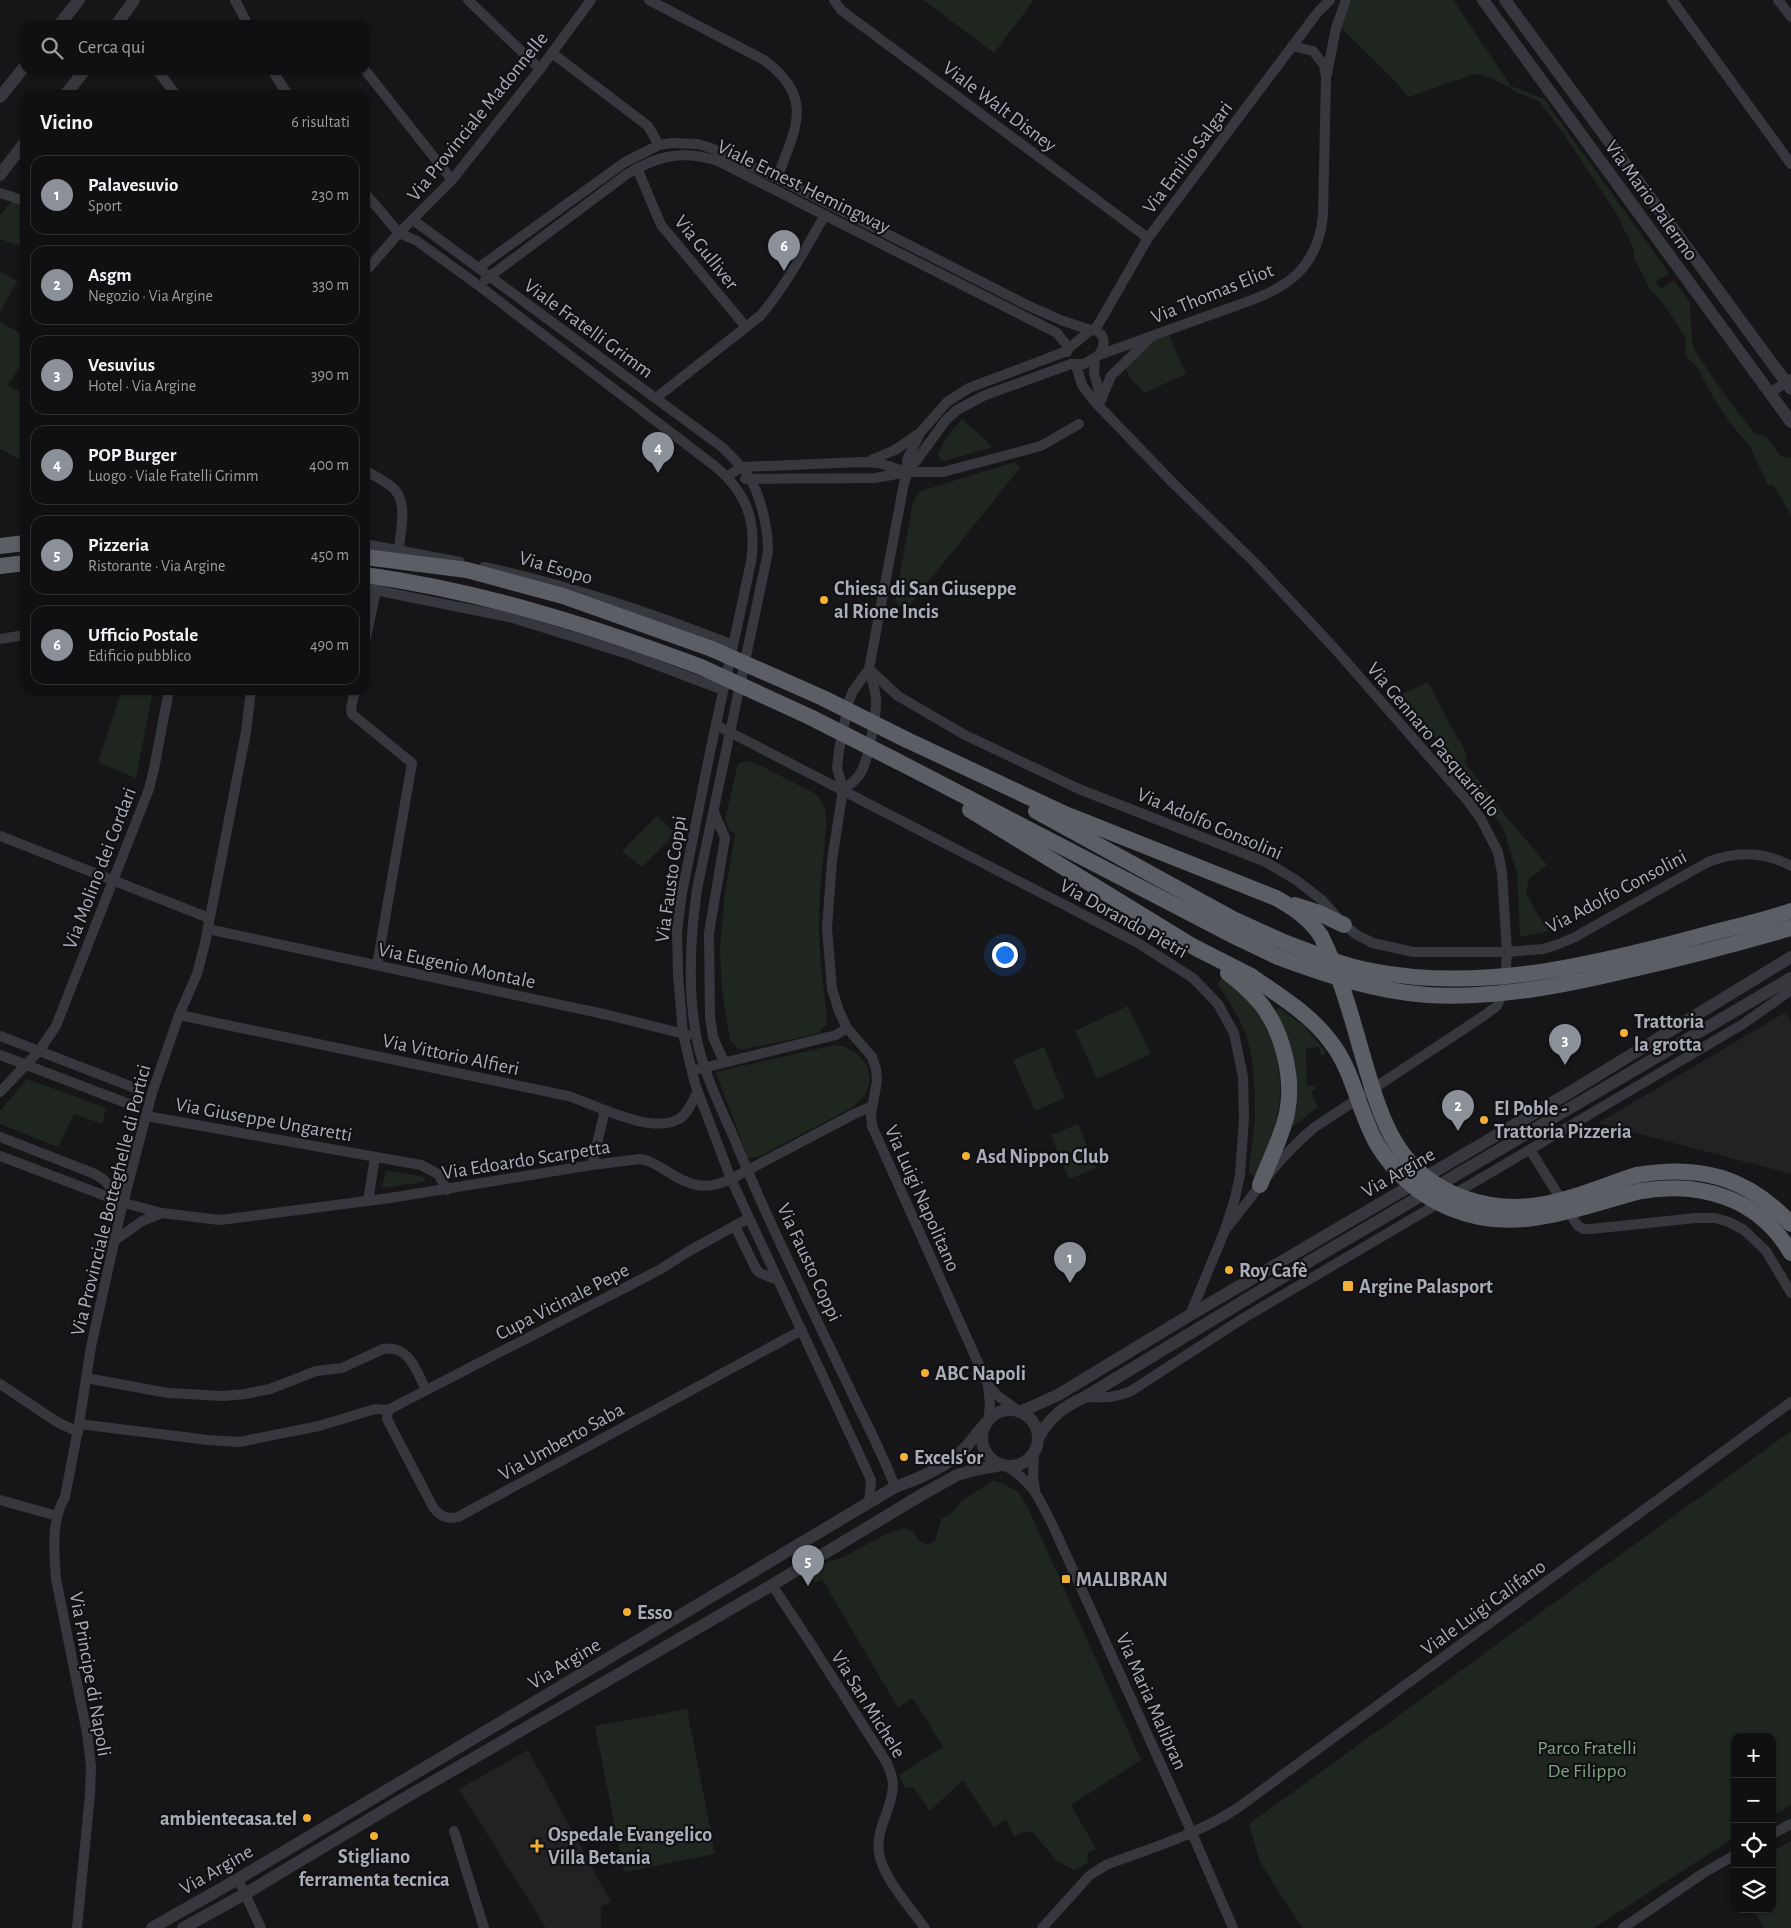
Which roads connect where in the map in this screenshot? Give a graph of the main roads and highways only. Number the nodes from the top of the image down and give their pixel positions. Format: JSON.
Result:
{"nodes":[{"id":1,"x":20,"y":544,"type":"edge"},
{"id":2,"x":0,"y":546,"type":"edge"},
{"id":3,"x":370,"y":558,"type":"edge"},
{"id":4,"x":20,"y":564,"type":"edge"},
{"id":5,"x":0,"y":566,"type":"edge"},
{"id":6,"x":370,"y":576,"type":"edge"},
{"id":7,"x":907,"y":740,"type":"junction"},
{"id":8,"x":920,"y":773,"type":"junction"},
{"id":9,"x":1276,"y":898,"type":"junction"},
{"id":10,"x":1791,"y":911,"type":"edge"},
{"id":11,"x":1344,"y":926,"type":"road end"},
{"id":12,"x":1791,"y":928,"type":"edge"},
{"id":13,"x":1194,"y":947,"type":"junction"},
{"id":14,"x":1282,"y":950,"type":"junction"},
{"id":15,"x":1639,"y":1183,"type":"junction"},
{"id":16,"x":1260,"y":1184,"type":"road end"},
{"id":17,"x":1791,"y":1224,"type":"edge"},
{"id":18,"x":1791,"y":1253,"type":"edge"}],
"edges":[{"from":1,"to":2,"type":"highway"},
{"from":3,"to":7,"type":"highway","bridge":true},
{"from":4,"to":5,"type":"highway"},
{"from":6,"to":8,"type":"highway","bridge":true},
{"from":7,"to":9,"type":"highway"},
{"from":7,"to":14,"type":"highway"},
{"from":8,"to":13,"type":"highway"},
{"from":8,"to":14,"type":"highway"},
{"from":9,"to":11,"type":"highway"},
{"from":9,"to":15,"type":"highway","bridge":true},
{"from":10,"to":14,"type":"highway","bridge":true},
{"from":12,"to":14,"type":"highway","bridge":true},
{"from":13,"to":15,"type":"highway","bridge":true},
{"from":13,"to":16,"type":"highway"},
{"from":15,"to":17,"type":"highway"},
{"from":15,"to":18,"type":"highway"}]}
